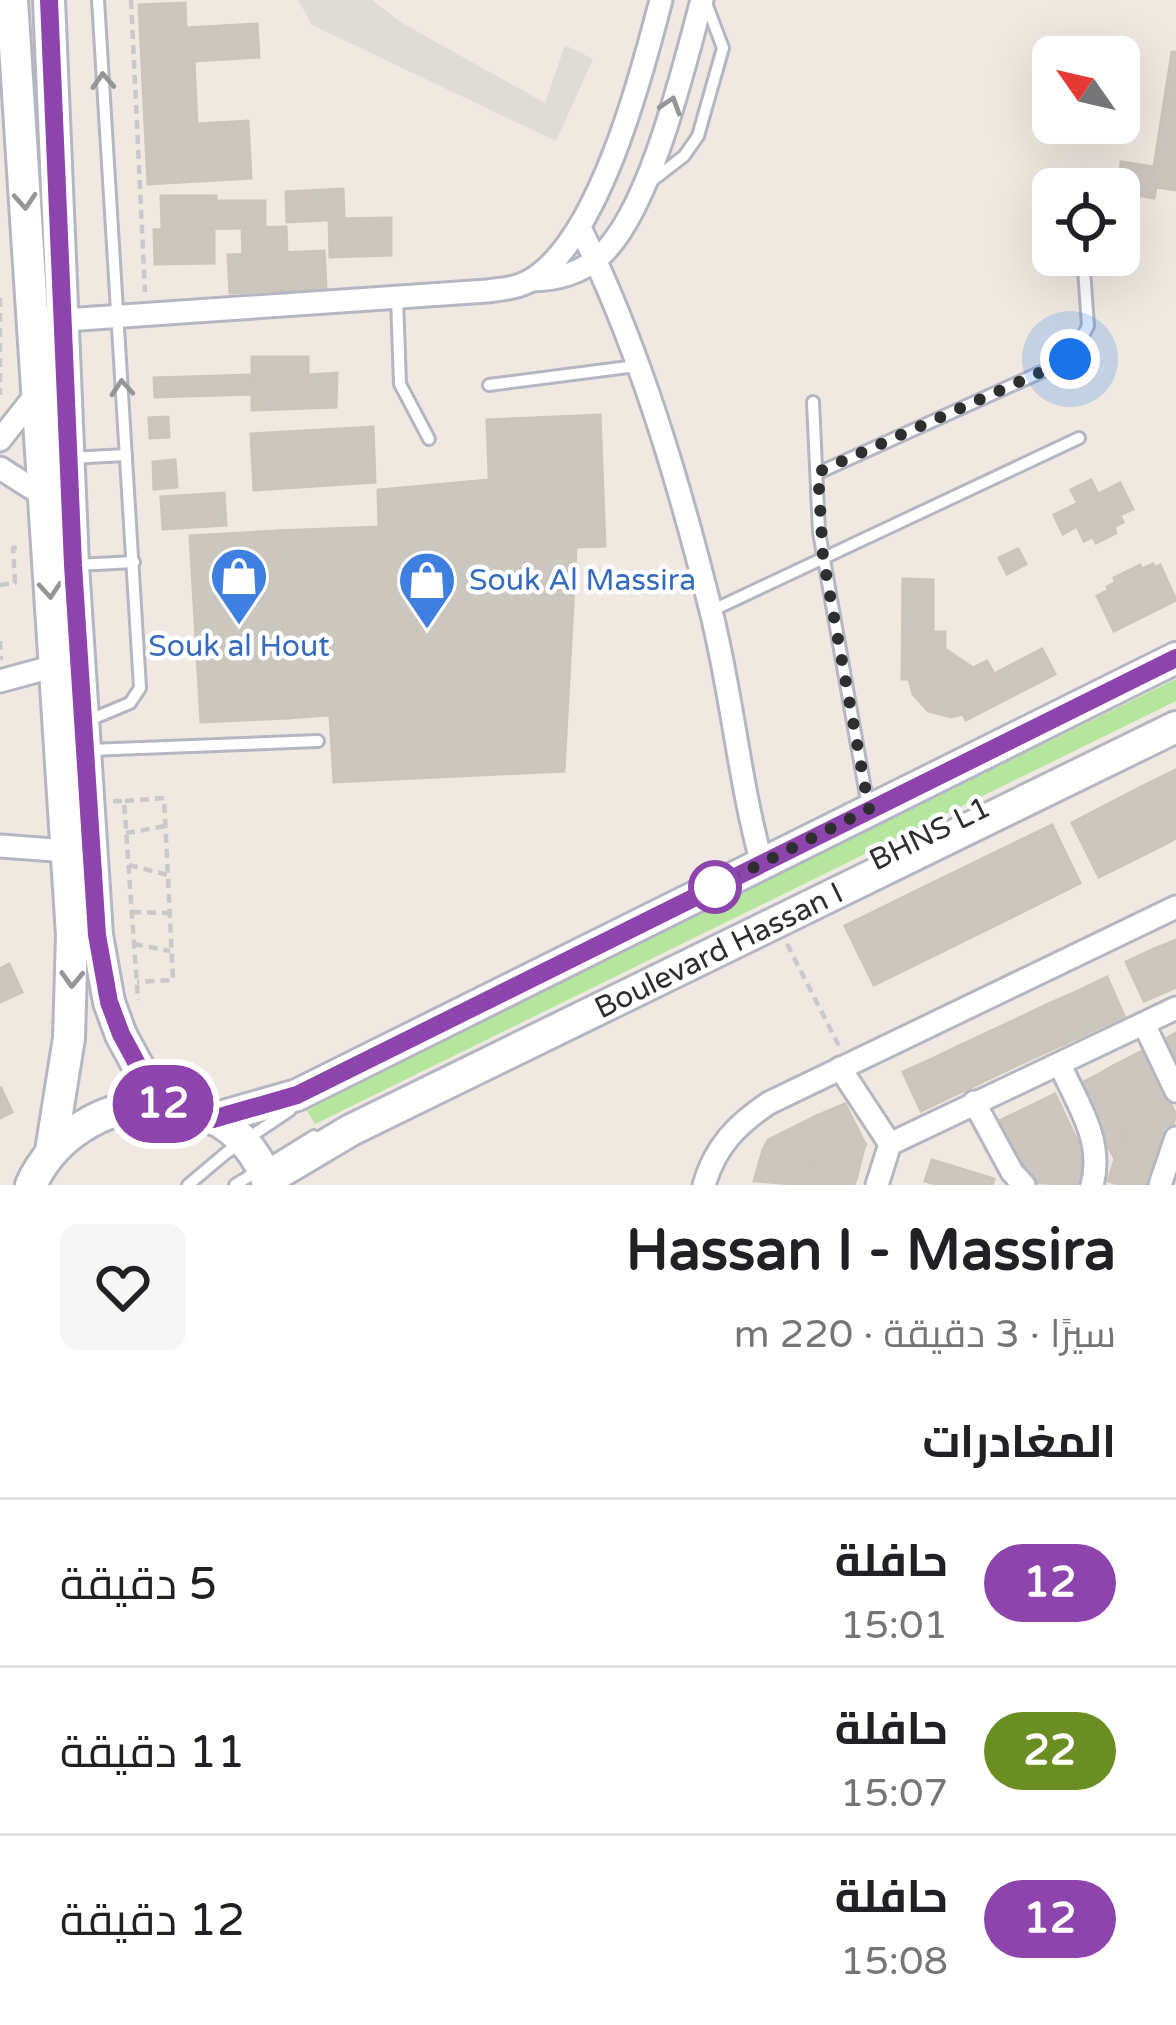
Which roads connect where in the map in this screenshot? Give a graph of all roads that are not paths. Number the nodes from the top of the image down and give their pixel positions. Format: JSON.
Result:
{"nodes":[{"id":1,"x":12,"y":0,"type":"edge"},
{"id":2,"x":50,"y":0,"type":"edge"},
{"id":3,"x":98,"y":0,"type":"edge"},
{"id":4,"x":661,"y":0,"type":"edge"},
{"id":5,"x":704,"y":0,"type":"edge"},
{"id":6,"x":641,"y":189,"type":"junction"},
{"id":7,"x":580,"y":228,"type":"junction"},
{"id":8,"x":596,"y":260,"type":"junction"},
{"id":9,"x":1084,"y":276,"type":"edge"},
{"id":10,"x":532,"y":280,"type":"junction"},
{"id":11,"x":397,"y":298,"type":"junction"},
{"id":12,"x":117,"y":316,"type":"junction"},
{"id":13,"x":48,"y":321,"type":"junction"},
{"id":14,"x":636,"y":366,"type":"junction"},
{"id":15,"x":489,"y":385,"type":"dead end"},
{"id":16,"x":38,"y":393,"type":"junction"},
{"id":17,"x":813,"y":402,"type":"dead end"},
{"id":18,"x":429,"y":439,"type":"dead end"},
{"id":19,"x":1079,"y":439,"type":"dead end"},
{"id":20,"x":0,"y":440,"type":"edge"},
{"id":21,"x":126,"y":455,"type":"junction"},
{"id":22,"x":68,"y":458,"type":"junction"},
{"id":23,"x":0,"y":469,"type":"edge"},
{"id":24,"x":818,"y":472,"type":"junction"},
{"id":25,"x":44,"y":496,"type":"junction"},
{"id":26,"x":823,"y":557,"type":"junction"},
{"id":27,"x":134,"y":562,"type":"junction"},
{"id":28,"x":73,"y":565,"type":"junction"},
{"id":29,"x":711,"y":611,"type":"junction"},
{"id":30,"x":1176,"y":658,"type":"edge"},
{"id":31,"x":55,"y":666,"type":"junction"},
{"id":32,"x":1176,"y":674,"type":"edge"},
{"id":33,"x":0,"y":681,"type":"edge"},
{"id":34,"x":1176,"y":714,"type":"edge"},
{"id":35,"x":1176,"y":728,"type":"edge"},
{"id":36,"x":94,"y":740,"type":"junction"},
{"id":37,"x":318,"y":740,"type":"dead end"},
{"id":38,"x":869,"y":809,"type":"junction"},
{"id":39,"x":0,"y":846,"type":"edge"},
{"id":40,"x":67,"y":850,"type":"junction"},
{"id":41,"x":762,"y":864,"type":"junction"},
{"id":42,"x":1176,"y":907,"type":"edge"},
{"id":43,"x":1176,"y":1008,"type":"edge"},
{"id":44,"x":1144,"y":1024,"type":"junction"},
{"id":45,"x":1060,"y":1065,"type":"junction"},
{"id":46,"x":844,"y":1066,"type":"junction"},
{"id":47,"x":1176,"y":1091,"type":"edge"},
{"id":48,"x":974,"y":1102,"type":"junction"},
{"id":49,"x":158,"y":1103,"type":"junction"},
{"id":50,"x":213,"y":1119,"type":"junction"},
{"id":51,"x":1176,"y":1138,"type":"edge"},
{"id":52,"x":241,"y":1142,"type":"junction"},
{"id":53,"x":890,"y":1144,"type":"junction"},
{"id":54,"x":51,"y":1151,"type":"junction"},
{"id":55,"x":266,"y":1178,"type":"edge"},
{"id":56,"x":31,"y":1185,"type":"edge"},
{"id":57,"x":188,"y":1185,"type":"edge"},
{"id":58,"x":236,"y":1185,"type":"edge"},
{"id":59,"x":704,"y":1185,"type":"edge"},
{"id":60,"x":878,"y":1185,"type":"edge"},
{"id":61,"x":1024,"y":1185,"type":"edge"},
{"id":62,"x":1092,"y":1185,"type":"edge"},
{"id":63,"x":1160,"y":1185,"type":"edge"}],
"edges":[{"from":1,"to":13,"type":"main road","one_way":true},
{"from":2,"to":13,"type":"main road"},
{"from":12,"to":3,"type":"lane","one_way":true},
{"from":4,"to":7,"type":"street"},
{"from":6,"to":5,"type":"street","one_way":true},
{"from":5,"to":6,"type":"lane"},
{"from":6,"to":8,"type":"street"},
{"from":7,"to":8,"type":"street"},
{"from":7,"to":10,"type":"street"},
{"from":8,"to":10,"type":"street"},
{"from":8,"to":14,"type":"street"},
{"from":9,"to":24,"type":"lane"},
{"from":10,"to":11,"type":"street"},
{"from":11,"to":12,"type":"street"},
{"from":11,"to":18,"type":"lane"},
{"from":12,"to":13,"type":"street"},
{"from":21,"to":12,"type":"lane","one_way":true},
{"from":13,"to":16,"type":"main road"},
{"from":13,"to":22,"type":"main road"},
{"from":14,"to":15,"type":"lane"},
{"from":14,"to":29,"type":"street"},
{"from":16,"to":20,"type":"street"},
{"from":16,"to":25,"type":"main road"},
{"from":17,"to":24,"type":"lane"},
{"from":19,"to":26,"type":"lane"},
{"from":21,"to":22,"type":"lane"},
{"from":21,"to":27,"type":"lane"},
{"from":22,"to":28,"type":"main road"},
{"from":23,"to":25,"type":"street"},
{"from":24,"to":26,"type":"lane"},
{"from":25,"to":31,"type":"main road","one_way":true},
{"from":26,"to":29,"type":"lane"},
{"from":26,"to":38,"type":"lane"},
{"from":27,"to":28,"type":"lane"},
{"from":27,"to":36,"type":"lane"},
{"from":28,"to":36,"type":"main road"},
{"from":29,"to":41,"type":"street"},
{"from":30,"to":38,"type":"main road","name":"Boulevard Hassan I"},
{"from":31,"to":33,"type":"street"},
{"from":31,"to":40,"type":"main road"},
{"from":32,"to":52,"type":"lane","name":"BHNS L1"},
{"from":34,"to":55,"type":"lane","name":"BHNS L1"},
{"from":35,"to":55,"type":"main road","name":"Boulevard Hassan I"},
{"from":36,"to":37,"type":"lane"},
{"from":36,"to":49,"type":"main road"},
{"from":38,"to":41,"type":"main road","name":"Boulevard Hassan I"},
{"from":39,"to":40,"type":"street"},
{"from":40,"to":54,"type":"main road","one_way":true},
{"from":41,"to":50,"type":"main road","name":"Boulevard Hassan I"},
{"from":42,"to":46,"type":"street"},
{"from":43,"to":44,"type":"street"},
{"from":44,"to":45,"type":"street"},
{"from":44,"to":47,"type":"street"},
{"from":45,"to":48,"type":"street"},
{"from":45,"to":62,"type":"street"},
{"from":46,"to":53,"type":"street"},
{"from":46,"to":59,"type":"street"},
{"from":48,"to":53,"type":"street"},
{"from":48,"to":61,"type":"street"},
{"from":49,"to":50,"type":"main road"},
{"from":49,"to":54,"type":"main road"},
{"from":50,"to":52,"type":"main road"},
{"from":51,"to":63,"type":"street"},
{"from":52,"to":55,"type":"main road"},
{"from":52,"to":57,"type":"lane","name":"BHNS L1"},
{"from":53,"to":60,"type":"street"},
{"from":54,"to":56,"type":"main road"},
{"from":55,"to":58,"type":"lane","name":"BHNS L1"}]}
